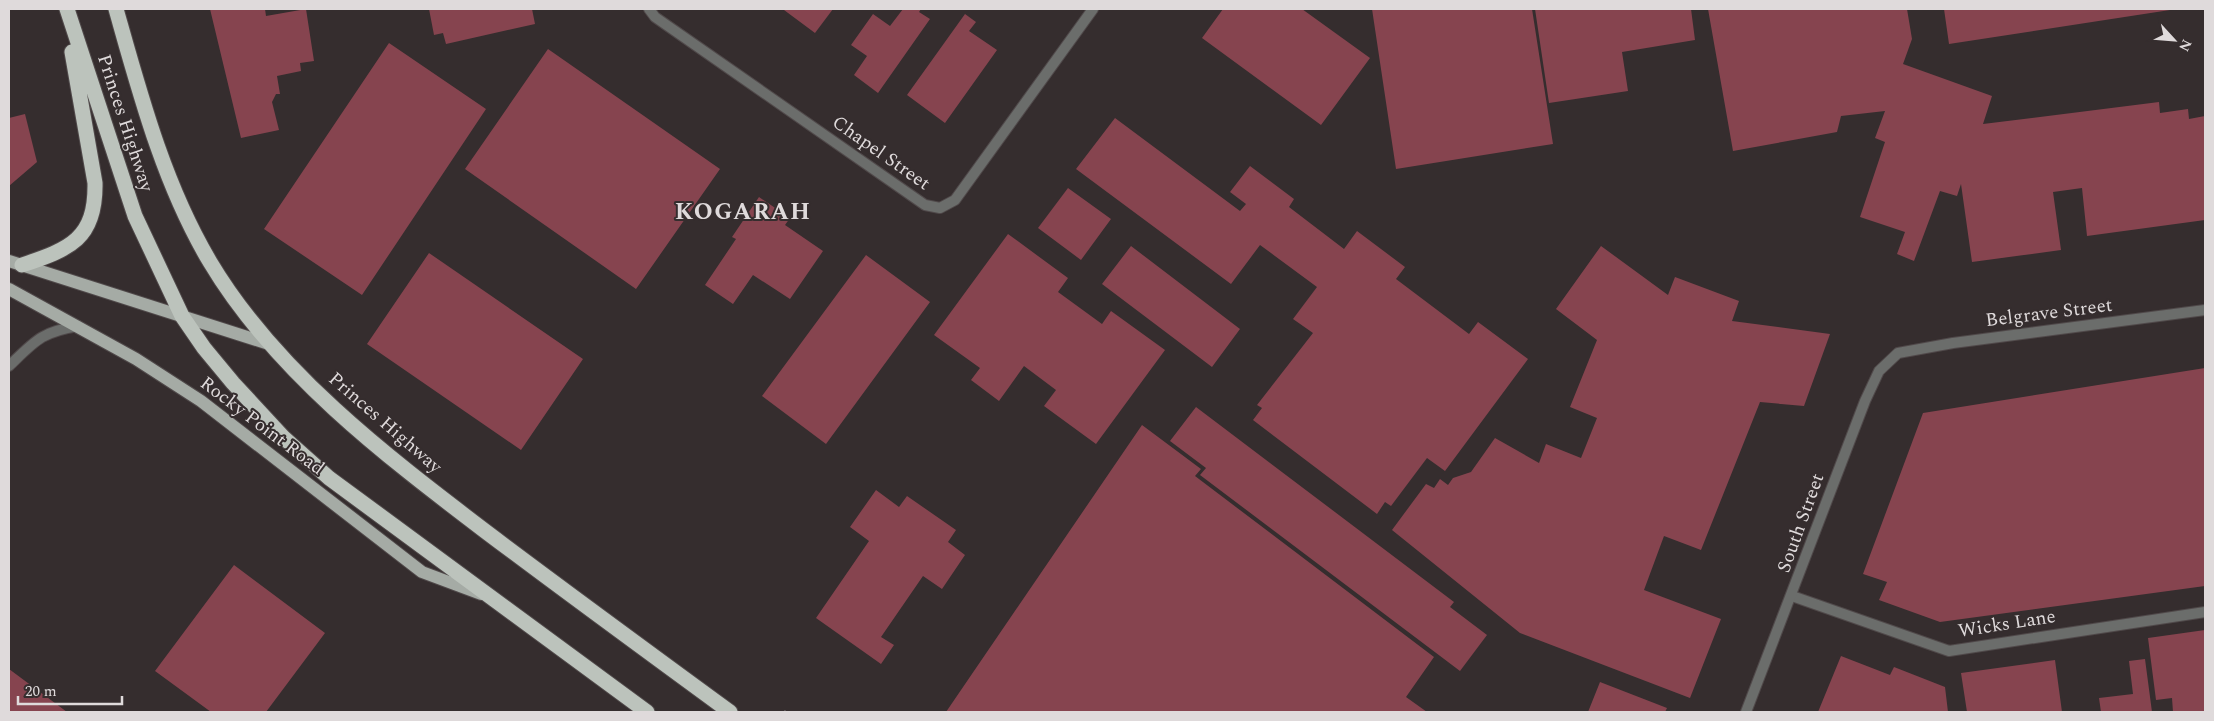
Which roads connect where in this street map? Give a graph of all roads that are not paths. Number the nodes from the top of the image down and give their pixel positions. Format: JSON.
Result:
{"nodes":[{"id":1,"x":66,"y":9,"type":"edge"},
{"id":2,"x":116,"y":9,"type":"edge"},
{"id":3,"x":648,"y":9,"type":"edge"},
{"id":4,"x":1093,"y":9,"type":"edge"},
{"id":5,"x":16,"y":263,"type":"edge"},
{"id":6,"x":9,"y":289,"type":"edge"},
{"id":7,"x":2205,"y":310,"type":"edge"},
{"id":8,"x":182,"y":316,"type":"junction"},
{"id":9,"x":79,"y":325,"type":"junction"},
{"id":10,"x":272,"y":344,"type":"junction"},
{"id":11,"x":1898,"y":353,"type":"joint"},
{"id":12,"x":9,"y":366,"type":"edge"},
{"id":13,"x":1792,"y":596,"type":"junction"},
{"id":14,"x":488,"y":597,"type":"junction"},
{"id":15,"x":2205,"y":612,"type":"edge"},
{"id":16,"x":647,"y":712,"type":"edge"},
{"id":17,"x":730,"y":712,"type":"edge"},
{"id":18,"x":1746,"y":712,"type":"edge"}],
"edges":[{"from":1,"to":5,"type":"highway"},
{"from":1,"to":8,"type":"highway","name":"Princes Highway"},
{"from":2,"to":10,"type":"highway","name":"Princes Highway"},
{"from":3,"to":4,"type":"street","name":"Chapel Street"},
{"from":5,"to":8,"type":"main road"},
{"from":6,"to":9,"type":"main road","name":"Rocky Point Road"},
{"from":7,"to":11,"type":"street","name":"Belgrave Street"},
{"from":8,"to":10,"type":"main road"},
{"from":8,"to":14,"type":"highway","name":"Princes Highway"},
{"from":9,"to":12,"type":"street"},
{"from":9,"to":14,"type":"main road","name":"Rocky Point Road"},
{"from":10,"to":17,"type":"highway","name":"Princes Highway"},
{"from":11,"to":13,"type":"street","name":"South Street"},
{"from":13,"to":15,"type":"street","name":"Wicks Lane"},
{"from":13,"to":18,"type":"street","name":"South Street"},
{"from":14,"to":16,"type":"highway","name":"Princes Highway"}]}
